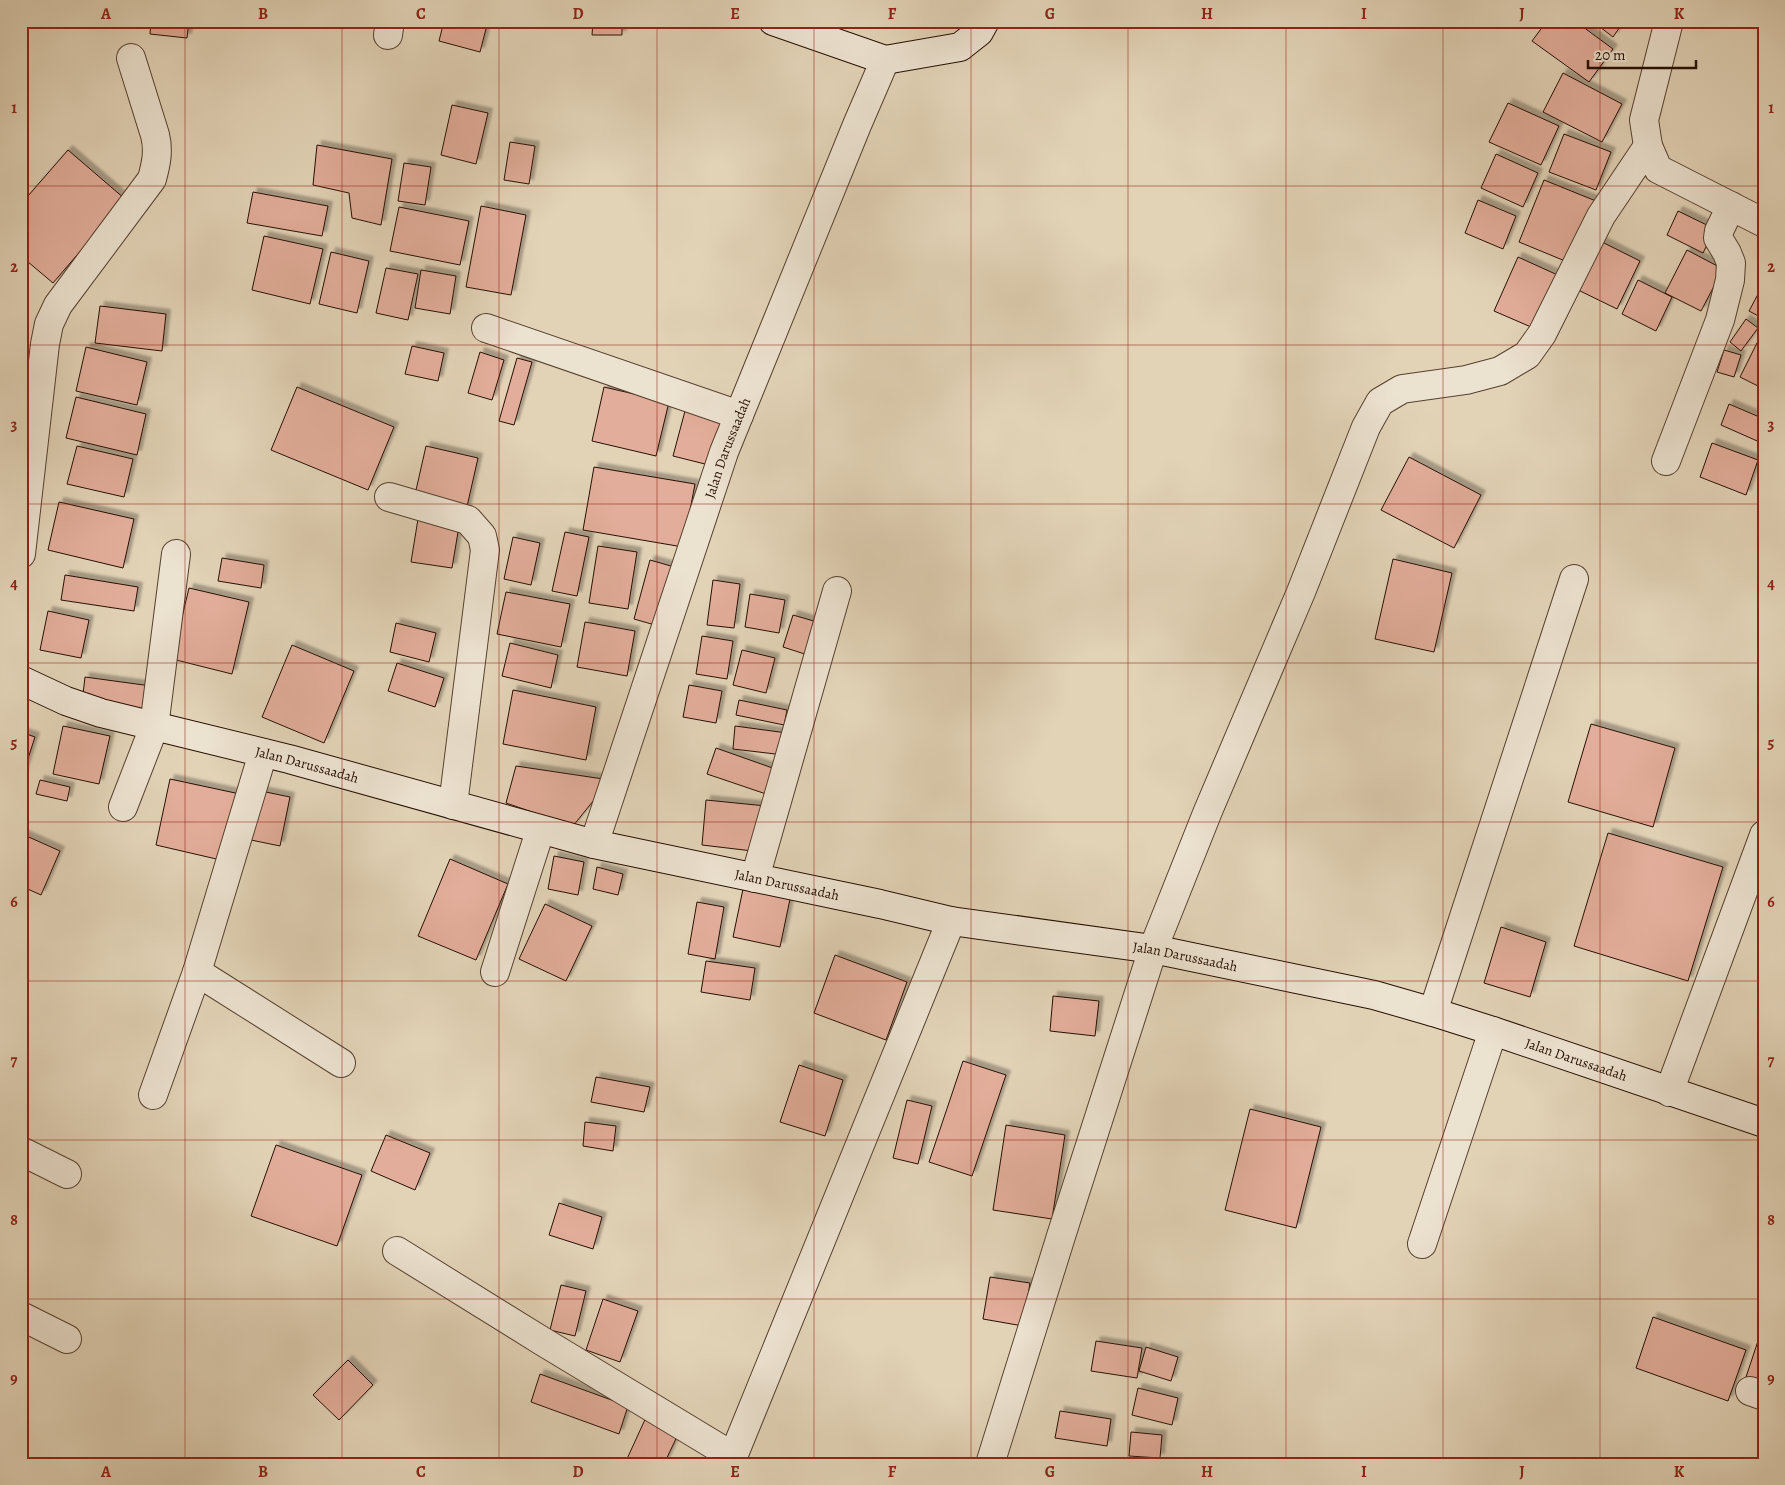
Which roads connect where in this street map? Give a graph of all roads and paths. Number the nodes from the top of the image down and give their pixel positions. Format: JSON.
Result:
{"nodes":[{"id":1,"x":773,"y":21,"type":"edge"},
{"id":2,"x":985,"y":21,"type":"edge"},
{"id":3,"x":1669,"y":21,"type":"edge"},
{"id":4,"x":131,"y":58,"type":"dead end"},
{"id":5,"x":885,"y":60,"type":"junction"},
{"id":6,"x":1648,"y":146,"type":"junction"},
{"id":7,"x":1731,"y":206,"type":"junction"},
{"id":8,"x":1764,"y":224,"type":"edge"},
{"id":9,"x":486,"y":328,"type":"dead end"},
{"id":10,"x":738,"y":415,"type":"junction"},
{"id":11,"x":1666,"y":461,"type":"dead end"},
{"id":12,"x":390,"y":498,"type":"dead end"},
{"id":13,"x":21,"y":554,"type":"edge"},
{"id":14,"x":176,"y":554,"type":"dead end"},
{"id":15,"x":1574,"y":579,"type":"dead end"},
{"id":16,"x":837,"y":591,"type":"dead end"},
{"id":17,"x":21,"y":680,"type":"edge"},
{"id":18,"x":154,"y":727,"type":"junction"},
{"id":19,"x":263,"y":753,"type":"junction"},
{"id":20,"x":453,"y":805,"type":"junction"},
{"id":21,"x":122,"y":807,"type":"dead end"},
{"id":22,"x":540,"y":830,"type":"junction"},
{"id":23,"x":1764,"y":835,"type":"edge"},
{"id":24,"x":594,"y":844,"type":"junction"},
{"id":25,"x":755,"y":878,"type":"junction"},
{"id":26,"x":951,"y":922,"type":"junction"},
{"id":27,"x":1153,"y":949,"type":"junction"},
{"id":28,"x":197,"y":972,"type":"junction"},
{"id":29,"x":495,"y":972,"type":"dead end"},
{"id":30,"x":1433,"y":1012,"type":"junction"},
{"id":31,"x":1493,"y":1031,"type":"junction"},
{"id":32,"x":341,"y":1063,"type":"dead end"},
{"id":33,"x":1669,"y":1092,"type":"junction"},
{"id":34,"x":153,"y":1095,"type":"dead end"},
{"id":35,"x":1764,"y":1122,"type":"edge"},
{"id":36,"x":21,"y":1151,"type":"edge"},
{"id":37,"x":67,"y":1174,"type":"dead end"},
{"id":38,"x":1422,"y":1244,"type":"dead end"},
{"id":39,"x":397,"y":1251,"type":"dead end"},
{"id":40,"x":21,"y":1316,"type":"edge"},
{"id":41,"x":67,"y":1338,"type":"dead end"},
{"id":42,"x":732,"y":1460,"type":"edge"},
{"id":43,"x":990,"y":1464,"type":"edge"}],
"edges":[{"from":1,"to":5,"type":"street"},
{"from":2,"to":5,"type":"street"},
{"from":3,"to":6,"type":"street"},
{"from":4,"to":13,"type":"street"},
{"from":5,"to":10,"type":"street","name":"Jalan Darussaadah"},
{"from":6,"to":7,"type":"street"},
{"from":6,"to":27,"type":"street"},
{"from":7,"to":8,"type":"street"},
{"from":7,"to":11,"type":"street"},
{"from":9,"to":10,"type":"street"},
{"from":10,"to":24,"type":"street","name":"Jalan Darussaadah"},
{"from":12,"to":20,"type":"street"},
{"from":14,"to":18,"type":"street"},
{"from":15,"to":30,"type":"street"},
{"from":16,"to":25,"type":"street"},
{"from":17,"to":18,"type":"street","name":"Jalan Darussaadah"},
{"from":18,"to":19,"type":"street","name":"Jalan Darussaadah"},
{"from":18,"to":21,"type":"street"},
{"from":19,"to":20,"type":"street","name":"Jalan Darussaadah"},
{"from":19,"to":28,"type":"street"},
{"from":20,"to":22,"type":"street","name":"Jalan Darussaadah"},
{"from":22,"to":24,"type":"street","name":"Jalan Darussaadah"},
{"from":22,"to":29,"type":"street"},
{"from":23,"to":33,"type":"street"},
{"from":24,"to":25,"type":"street","name":"Jalan Darussaadah"},
{"from":25,"to":26,"type":"street","name":"Jalan Darussaadah"},
{"from":26,"to":27,"type":"street","name":"Jalan Darussaadah"},
{"from":26,"to":42,"type":"street"},
{"from":27,"to":30,"type":"street","name":"Jalan Darussaadah"},
{"from":27,"to":43,"type":"street"},
{"from":28,"to":32,"type":"street"},
{"from":28,"to":34,"type":"street"},
{"from":30,"to":31,"type":"street","name":"Jalan Darussaadah"},
{"from":31,"to":33,"type":"street","name":"Jalan Darussaadah"},
{"from":31,"to":38,"type":"street"},
{"from":33,"to":35,"type":"street","name":"Jalan Darussaadah"},
{"from":36,"to":37,"type":"street"},
{"from":39,"to":42,"type":"street"},
{"from":40,"to":41,"type":"street"}]}
